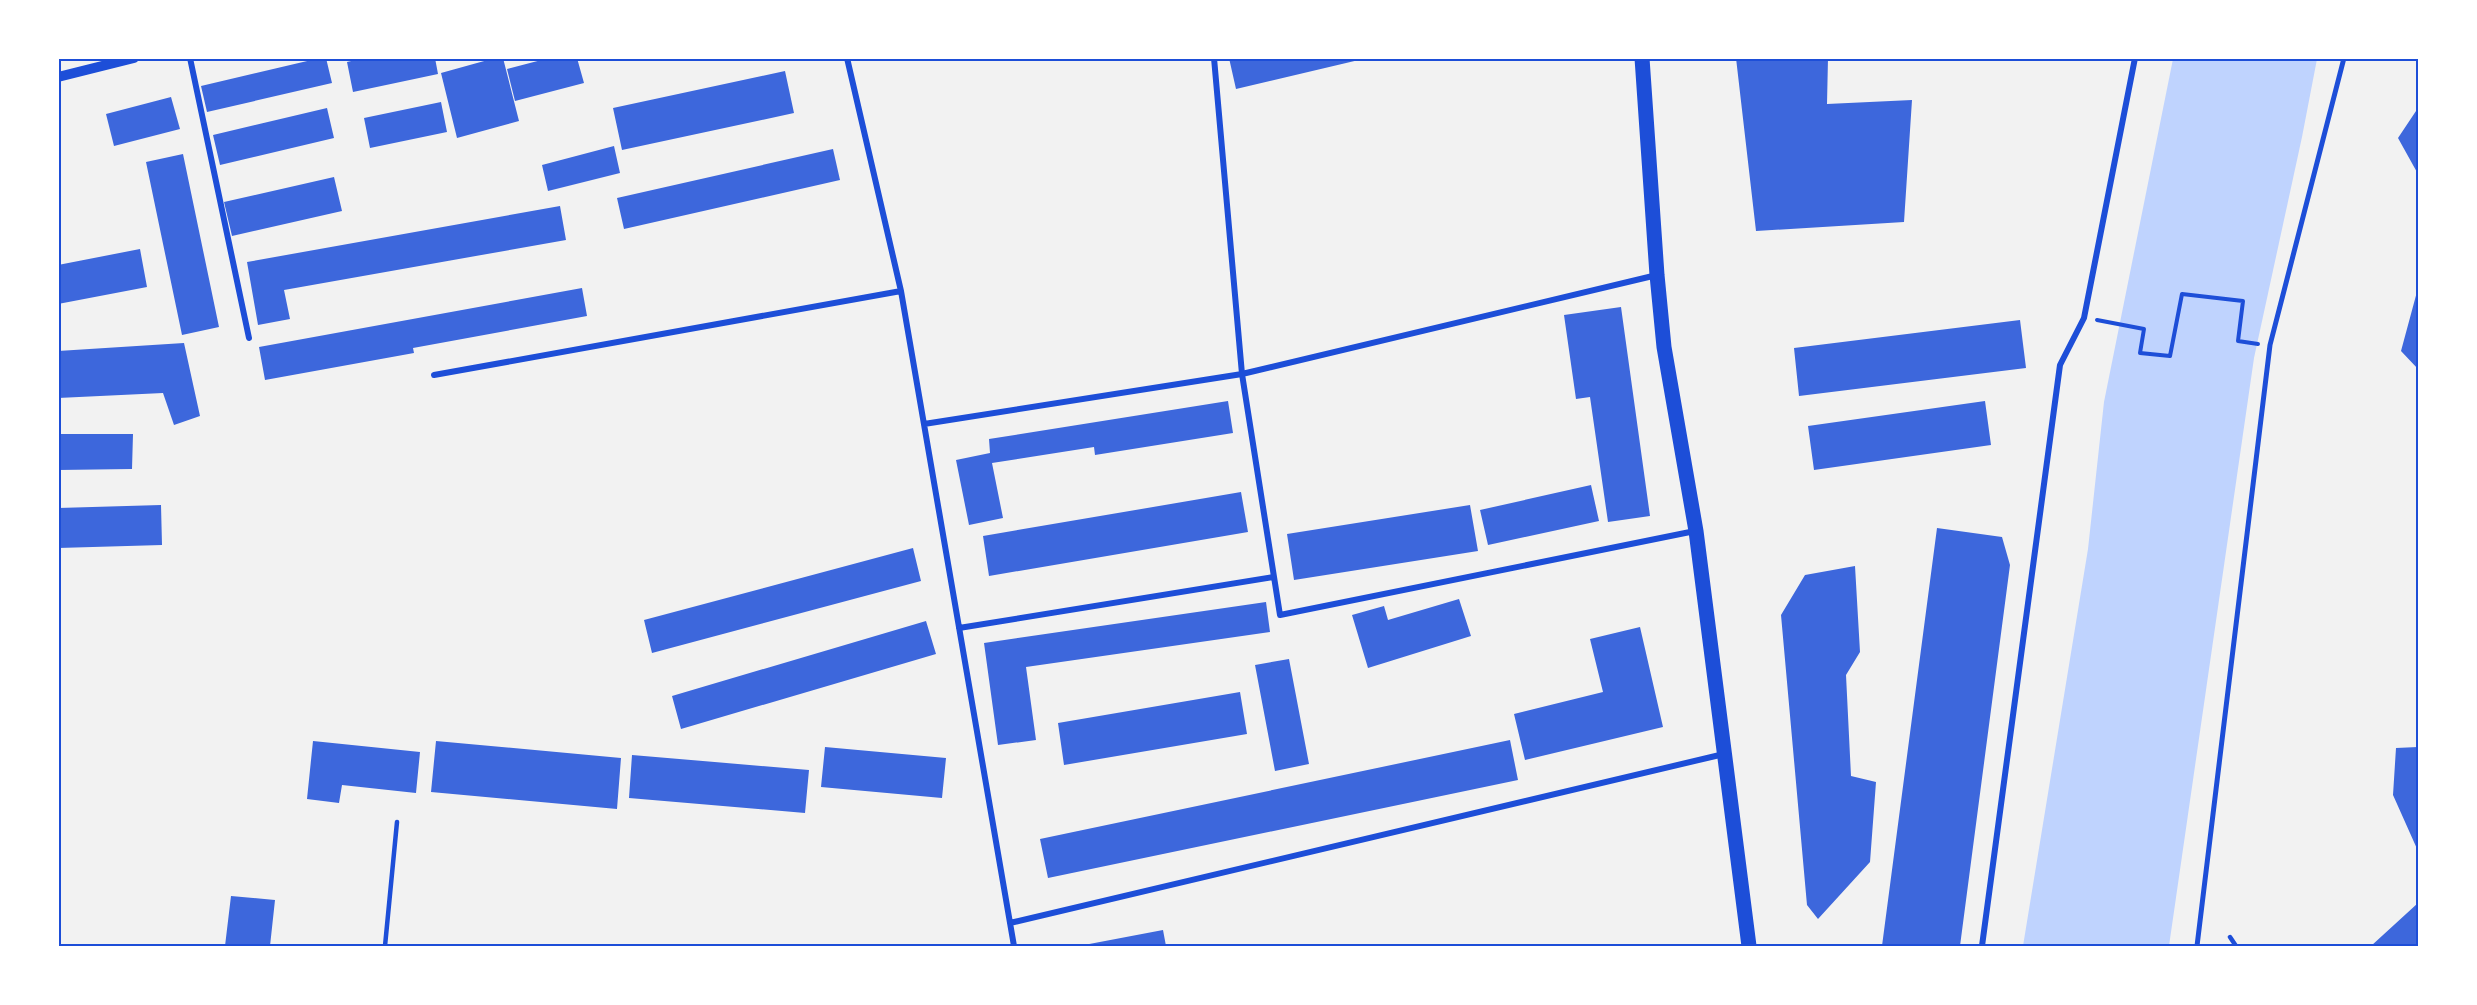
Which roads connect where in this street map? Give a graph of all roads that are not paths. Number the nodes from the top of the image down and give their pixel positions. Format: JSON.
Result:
{"nodes":[{"id":1,"x":134,"y":58,"type":"edge"},
{"id":2,"x":190,"y":58,"type":"edge"},
{"id":3,"x":847,"y":58,"type":"edge"},
{"id":4,"x":1214,"y":58,"type":"edge"},
{"id":5,"x":1642,"y":58,"type":"edge"},
{"id":6,"x":2136,"y":58,"type":"edge"},
{"id":7,"x":2344,"y":58,"type":"edge"},
{"id":8,"x":58,"y":77,"type":"edge"},
{"id":9,"x":1657,"y":275,"type":"junction"},
{"id":10,"x":901,"y":291,"type":"junction"},
{"id":11,"x":249,"y":338,"type":"dead end"},
{"id":12,"x":1242,"y":374,"type":"junction"},
{"id":13,"x":434,"y":375,"type":"dead end"},
{"id":14,"x":924,"y":424,"type":"junction"},
{"id":15,"x":1696,"y":531,"type":"junction"},
{"id":16,"x":1274,"y":577,"type":"junction"},
{"id":17,"x":959,"y":628,"type":"junction"},
{"id":18,"x":1724,"y":753,"type":"junction"},
{"id":19,"x":397,"y":822,"type":"dead end"},
{"id":20,"x":1010,"y":923,"type":"junction"},
{"id":21,"x":2230,"y":937,"type":"dead end"},
{"id":22,"x":385,"y":946,"type":"edge"},
{"id":23,"x":1014,"y":946,"type":"edge"},
{"id":24,"x":1749,"y":946,"type":"edge"},
{"id":25,"x":1982,"y":946,"type":"edge"},
{"id":26,"x":2196,"y":946,"type":"edge"},
{"id":27,"x":2236,"y":946,"type":"edge"}],
"edges":[{"from":1,"to":8,"type":"street"},
{"from":2,"to":11,"type":"street"},
{"from":3,"to":10,"type":"street"},
{"from":4,"to":12,"type":"street"},
{"from":5,"to":9,"type":"main road"},
{"from":6,"to":25,"type":"street"},
{"from":7,"to":26,"type":"street"},
{"from":9,"to":12,"type":"street"},
{"from":9,"to":15,"type":"main road"},
{"from":10,"to":13,"type":"street"},
{"from":10,"to":14,"type":"street"},
{"from":12,"to":14,"type":"street"},
{"from":12,"to":16,"type":"street"},
{"from":14,"to":17,"type":"street"},
{"from":15,"to":16,"type":"street"},
{"from":15,"to":18,"type":"main road"},
{"from":16,"to":17,"type":"street"},
{"from":17,"to":20,"type":"street"},
{"from":18,"to":20,"type":"street"},
{"from":18,"to":24,"type":"main road"},
{"from":19,"to":22,"type":"lane"},
{"from":20,"to":23,"type":"street"},
{"from":21,"to":27,"type":"lane"}]}
